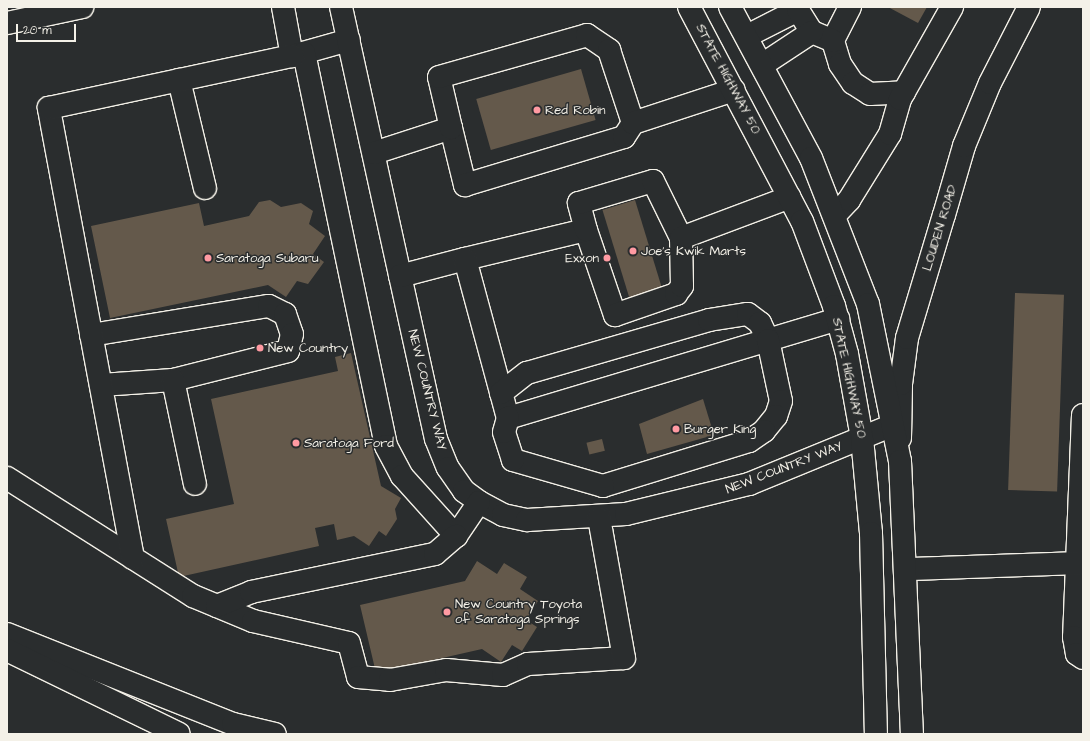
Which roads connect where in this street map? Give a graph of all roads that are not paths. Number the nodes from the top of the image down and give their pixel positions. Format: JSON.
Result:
{"nodes":[{"id":1,"x":82,"y":7,"type":"edge"},
{"id":2,"x":283,"y":7,"type":"edge"},
{"id":3,"x":689,"y":7,"type":"edge"},
{"id":4,"x":730,"y":7,"type":"edge"},
{"id":5,"x":858,"y":7,"type":"edge"},
{"id":6,"x":952,"y":7,"type":"edge"},
{"id":7,"x":1028,"y":7,"type":"edge"},
{"id":8,"x":344,"y":8,"type":"edge"},
{"id":9,"x":799,"y":8,"type":"edge"},
{"id":10,"x":7,"y":23,"type":"edge"},
{"id":11,"x":842,"y":24,"type":"edge"},
{"id":12,"x":812,"y":32,"type":"junction"},
{"id":13,"x":747,"y":36,"type":"junction"},
{"id":14,"x":349,"y":40,"type":"junction"},
{"id":15,"x":298,"y":54,"type":"junction"},
{"id":16,"x":762,"y":65,"type":"junction"},
{"id":17,"x":179,"y":80,"type":"junction"},
{"id":18,"x":734,"y":90,"type":"junction"},
{"id":19,"x":904,"y":92,"type":"junction"},
{"id":20,"x":633,"y":123,"type":"junction"},
{"id":21,"x":451,"y":128,"type":"junction"},
{"id":22,"x":374,"y":153,"type":"junction"},
{"id":23,"x":205,"y":188,"type":"dead end"},
{"id":24,"x":790,"y":197,"type":"junction"},
{"id":25,"x":835,"y":215,"type":"junction"},
{"id":26,"x":586,"y":230,"type":"junction"},
{"id":27,"x":681,"y":238,"type":"junction"},
{"id":28,"x":465,"y":259,"type":"junction"},
{"id":29,"x":400,"y":276,"type":"junction"},
{"id":30,"x":838,"y":319,"type":"junction"},
{"id":31,"x":91,"y":335,"type":"junction"},
{"id":32,"x":768,"y":340,"type":"junction"},
{"id":33,"x":173,"y":380,"type":"junction"},
{"id":34,"x":101,"y":385,"type":"junction"},
{"id":35,"x":501,"y":393,"type":"junction"},
{"id":36,"x":1083,"y":415,"type":"edge"},
{"id":37,"x":508,"y":418,"type":"junction"},
{"id":38,"x":892,"y":424,"type":"junction"},
{"id":39,"x":862,"y":438,"type":"junction"},
{"id":40,"x":900,"y":461,"type":"junction"},
{"id":41,"x":7,"y":478,"type":"edge"},
{"id":42,"x":195,"y":484,"type":"dead end"},
{"id":43,"x":479,"y":502,"type":"junction"},
{"id":44,"x":599,"y":518,"type":"junction"},
{"id":45,"x":456,"y":536,"type":"junction"},
{"id":46,"x":133,"y":558,"type":"junction"},
{"id":47,"x":1080,"y":563,"type":"edge"},
{"id":48,"x":908,"y":569,"type":"junction"},
{"id":49,"x":217,"y":606,"type":"junction"},
{"id":50,"x":7,"y":634,"type":"edge"},
{"id":51,"x":7,"y":650,"type":"edge"},
{"id":52,"x":1083,"y":658,"type":"edge"},
{"id":53,"x":179,"y":734,"type":"edge"},
{"id":54,"x":275,"y":734,"type":"edge"},
{"id":55,"x":876,"y":734,"type":"edge"},
{"id":56,"x":912,"y":734,"type":"edge"}],
"edges":[{"from":1,"to":10,"type":"main road"},
{"from":2,"to":15,"type":"main road"},
{"from":3,"to":18,"type":"main road","name":"STATE HIGHWAY 50"},
{"from":4,"to":13,"type":"main road"},
{"from":5,"to":11,"type":"main road"},
{"from":6,"to":19,"type":"main road"},
{"from":7,"to":40,"type":"main road","name":"LOUDEN ROAD"},
{"from":8,"to":14,"type":"main road","name":"NEW COUNTRY WAY"},
{"from":9,"to":12,"type":"main road"},
{"from":9,"to":13,"type":"main road"},
{"from":11,"to":12,"type":"main road"},
{"from":11,"to":19,"type":"main road"},
{"from":12,"to":16,"type":"main road"},
{"from":13,"to":16,"type":"main road"},
{"from":14,"to":15,"type":"main road"},
{"from":14,"to":22,"type":"main road","name":"NEW COUNTRY WAY"},
{"from":15,"to":17,"type":"main road"},
{"from":15,"to":45,"type":"main road"},
{"from":16,"to":25,"type":"main road"},
{"from":17,"to":23,"type":"main road"},
{"from":17,"to":31,"type":"main road"},
{"from":18,"to":20,"type":"main road"},
{"from":18,"to":24,"type":"main road","name":"STATE HIGHWAY 50"},
{"from":19,"to":25,"type":"main road"},
{"from":20,"to":21,"type":"main road"},
{"from":20,"to":21,"type":"main road"},
{"from":21,"to":22,"type":"main road"},
{"from":22,"to":29,"type":"main road","name":"NEW COUNTRY WAY"},
{"from":24,"to":27,"type":"main road"},
{"from":24,"to":30,"type":"main road","name":"STATE HIGHWAY 50"},
{"from":25,"to":38,"type":"main road"},
{"from":26,"to":27,"type":"main road"},
{"from":26,"to":27,"type":"main road"},
{"from":26,"to":28,"type":"main road"},
{"from":28,"to":29,"type":"main road"},
{"from":28,"to":35,"type":"main road"},
{"from":29,"to":43,"type":"main road","name":"NEW COUNTRY WAY"},
{"from":30,"to":32,"type":"main road"},
{"from":30,"to":39,"type":"main road","name":"STATE HIGHWAY 50"},
{"from":31,"to":33,"type":"main road"},
{"from":31,"to":34,"type":"main road"},
{"from":32,"to":35,"type":"main road"},
{"from":32,"to":37,"type":"main road"},
{"from":32,"to":37,"type":"main road"},
{"from":33,"to":34,"type":"main road"},
{"from":33,"to":42,"type":"main road"},
{"from":34,"to":46,"type":"main road"},
{"from":35,"to":37,"type":"main road"},
{"from":36,"to":47,"type":"main road"},
{"from":38,"to":39,"type":"main road","name":"NEW COUNTRY WAY"},
{"from":38,"to":40,"type":"main road"},
{"from":39,"to":44,"type":"main road","name":"NEW COUNTRY WAY"},
{"from":39,"to":55,"type":"main road","name":"STATE HIGHWAY 50"},
{"from":40,"to":48,"type":"main road"},
{"from":41,"to":46,"type":"main road"},
{"from":43,"to":44,"type":"main road","name":"NEW COUNTRY WAY"},
{"from":43,"to":45,"type":"main road"},
{"from":44,"to":49,"type":"main road"},
{"from":45,"to":49,"type":"main road"},
{"from":46,"to":49,"type":"main road"},
{"from":47,"to":48,"type":"main road"},
{"from":47,"to":52,"type":"main road"},
{"from":48,"to":56,"type":"main road"},
{"from":50,"to":54,"type":"main road"},
{"from":51,"to":53,"type":"main road"}]}
